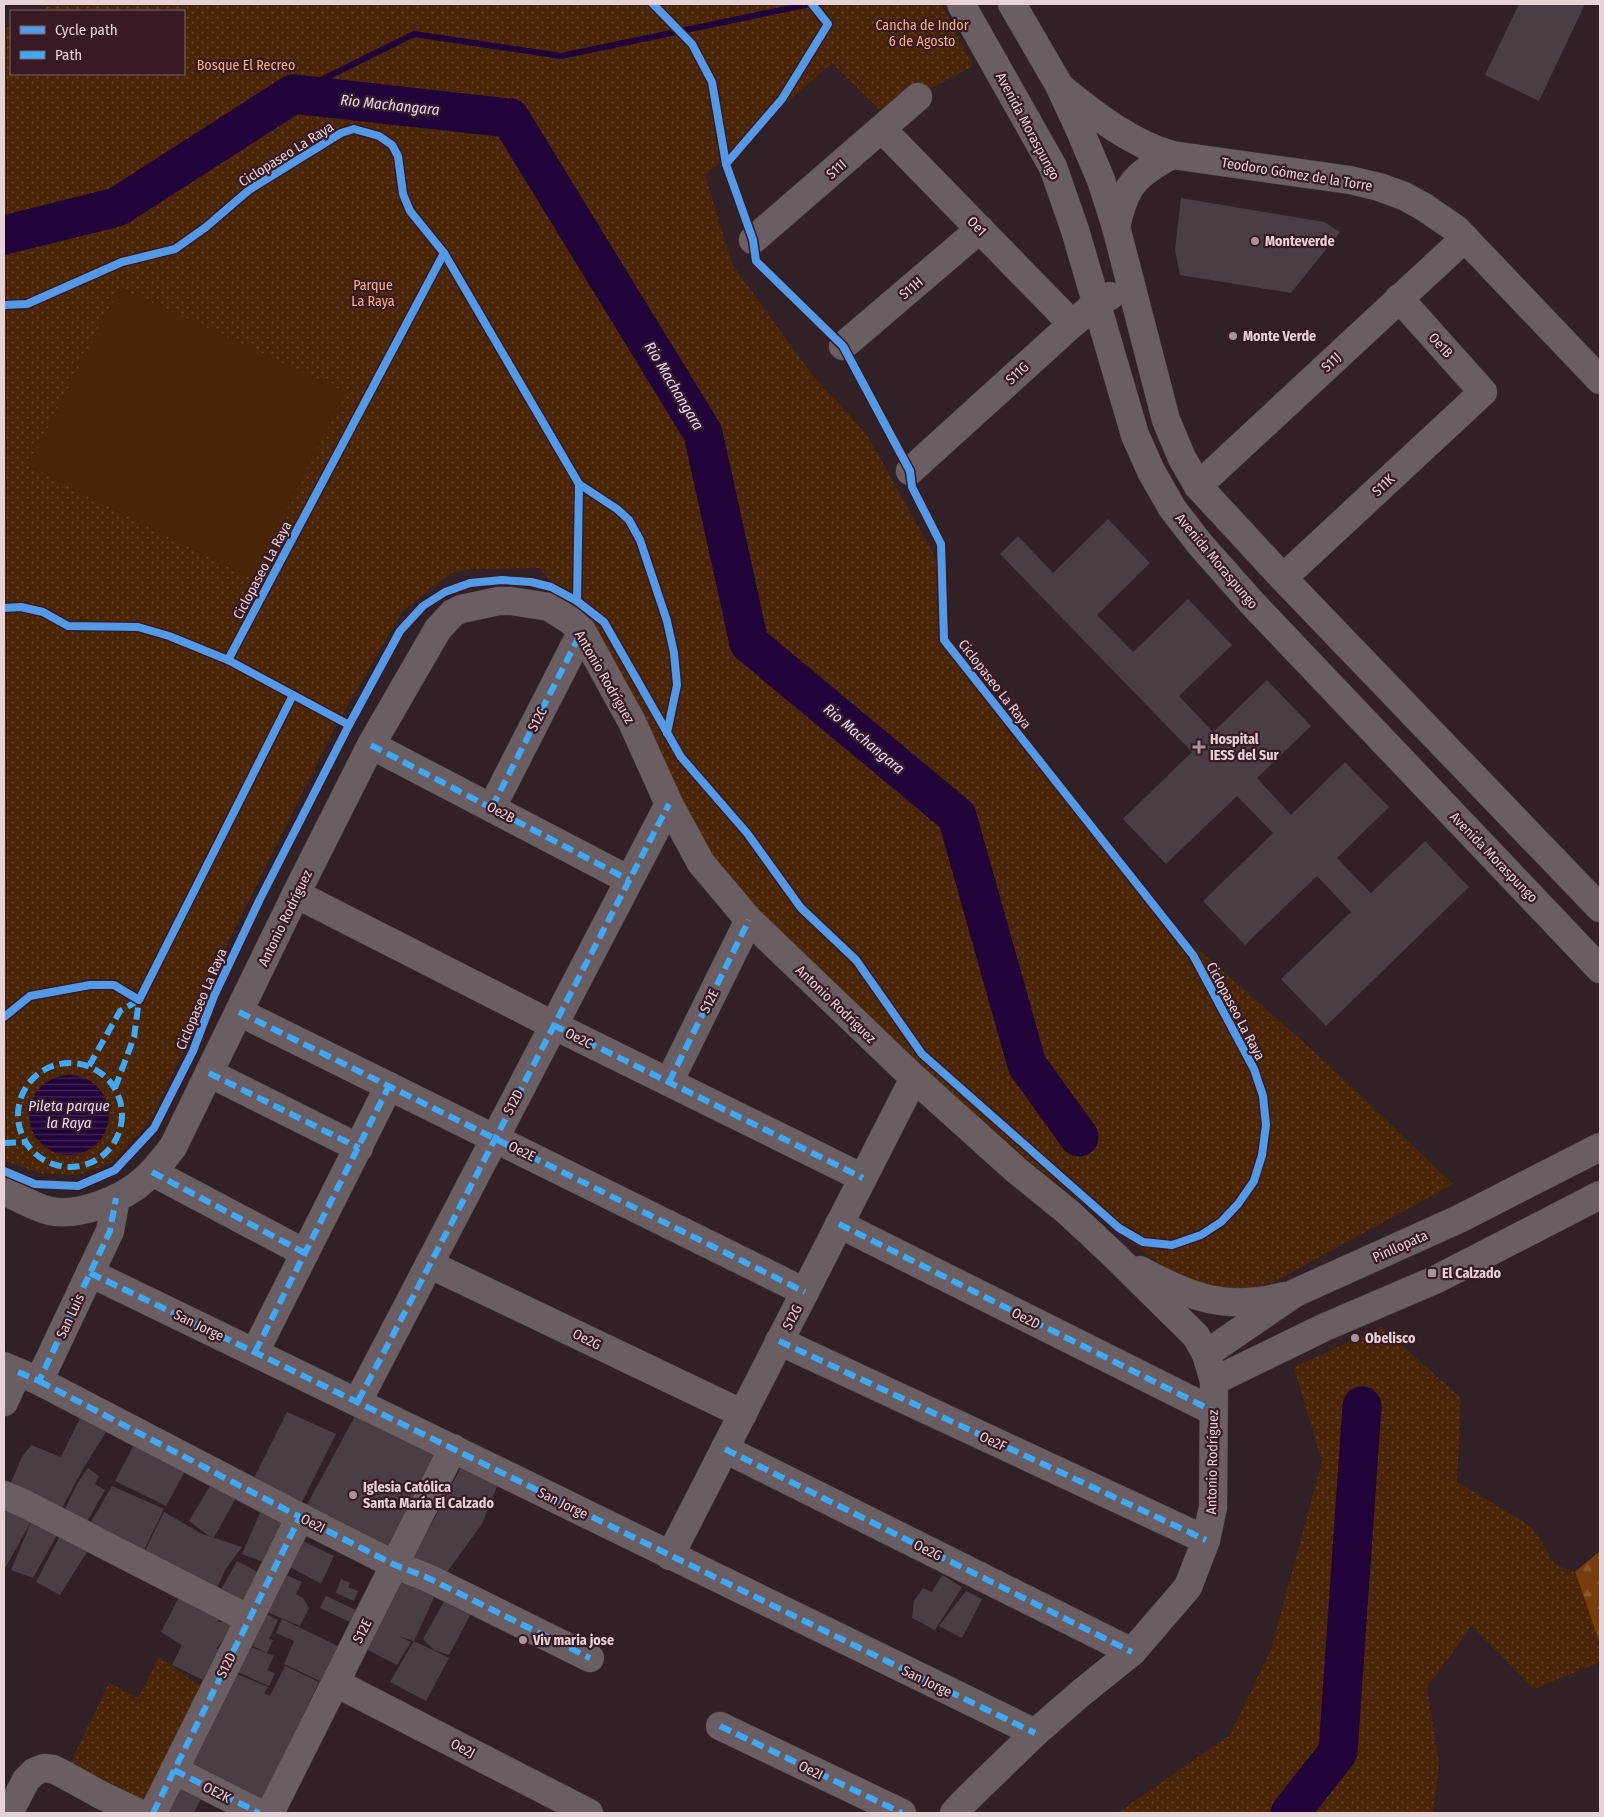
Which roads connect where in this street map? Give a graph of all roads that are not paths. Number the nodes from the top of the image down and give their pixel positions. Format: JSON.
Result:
{"nodes":[{"id":1,"x":962,"y":4,"type":"edge"},
{"id":2,"x":1012,"y":4,"type":"edge"},
{"id":3,"x":1059,"y":85,"type":"junction"},
{"id":4,"x":918,"y":98,"type":"dead end"},
{"id":5,"x":1079,"y":128,"type":"junction"},
{"id":6,"x":882,"y":129,"type":"junction"},
{"id":7,"x":1166,"y":154,"type":"junction"},
{"id":8,"x":1116,"y":227,"type":"junction"},
{"id":9,"x":980,"y":229,"type":"junction"},
{"id":10,"x":1465,"y":238,"type":"junction"},
{"id":11,"x":753,"y":240,"type":"dead end"},
{"id":12,"x":1132,"y":288,"type":"junction"},
{"id":13,"x":1399,"y":298,"type":"junction"},
{"id":14,"x":1096,"y":304,"type":"junction"},
{"id":15,"x":1072,"y":324,"type":"junction"},
{"id":16,"x":843,"y":346,"type":"dead end"},
{"id":17,"x":1600,"y":380,"type":"edge"},
{"id":18,"x":1483,"y":392,"type":"joint"},
{"id":19,"x":910,"y":471,"type":"dead end"},
{"id":20,"x":1198,"y":486,"type":"junction"},
{"id":21,"x":1283,"y":578,"type":"junction"},
{"id":22,"x":582,"y":631,"type":"junction"},
{"id":23,"x":371,"y":745,"type":"junction"},
{"id":24,"x":669,"y":804,"type":"junction"},
{"id":25,"x":492,"y":807,"type":"junction"},
{"id":26,"x":629,"y":880,"type":"junction"},
{"id":27,"x":296,"y":894,"type":"junction"},
{"id":28,"x":1600,"y":908,"type":"edge"},
{"id":29,"x":749,"y":920,"type":"junction"},
{"id":30,"x":1600,"y":969,"type":"edge"},
{"id":31,"x":239,"y":1012,"type":"junction"},
{"id":32,"x":553,"y":1025,"type":"junction"},
{"id":33,"x":209,"y":1073,"type":"junction"},
{"id":34,"x":914,"y":1078,"type":"junction"},
{"id":35,"x":669,"y":1082,"type":"junction"},
{"id":36,"x":389,"y":1086,"type":"junction"},
{"id":37,"x":495,"y":1138,"type":"junction"},
{"id":38,"x":1600,"y":1147,"type":"edge"},
{"id":39,"x":359,"y":1148,"type":"junction"},
{"id":40,"x":152,"y":1172,"type":"junction"},
{"id":41,"x":863,"y":1178,"type":"junction"},
{"id":42,"x":4,"y":1191,"type":"edge"},
{"id":43,"x":1600,"y":1195,"type":"edge"},
{"id":44,"x":116,"y":1198,"type":"junction"},
{"id":45,"x":839,"y":1224,"type":"junction"},
{"id":46,"x":306,"y":1253,"type":"junction"},
{"id":47,"x":1114,"y":1256,"type":"junction"},
{"id":48,"x":430,"y":1265,"type":"junction"},
{"id":49,"x":90,"y":1273,"type":"junction"},
{"id":50,"x":805,"y":1292,"type":"junction"},
{"id":51,"x":1295,"y":1293,"type":"junction"},
{"id":52,"x":780,"y":1342,"type":"junction"},
{"id":53,"x":255,"y":1352,"type":"junction"},
{"id":54,"x":1206,"y":1354,"type":"junction"},
{"id":55,"x":20,"y":1373,"type":"edge"},
{"id":56,"x":1214,"y":1381,"type":"junction"},
{"id":57,"x":358,"y":1401,"type":"junction"},
{"id":58,"x":4,"y":1402,"type":"edge"},
{"id":59,"x":1213,"y":1411,"type":"junction"},
{"id":60,"x":742,"y":1414,"type":"junction"},
{"id":61,"x":453,"y":1448,"type":"junction"},
{"id":62,"x":725,"y":1449,"type":"junction"},
{"id":63,"x":4,"y":1495,"type":"edge"},
{"id":64,"x":300,"y":1517,"type":"junction"},
{"id":65,"x":1206,"y":1540,"type":"junction"},
{"id":66,"x":670,"y":1556,"type":"junction"},
{"id":67,"x":396,"y":1565,"type":"junction"},
{"id":68,"x":249,"y":1619,"type":"junction"},
{"id":69,"x":1132,"y":1652,"type":"junction"},
{"id":70,"x":590,"y":1658,"type":"dead end"},
{"id":71,"x":336,"y":1683,"type":"junction"},
{"id":72,"x":720,"y":1726,"type":"dead end"},
{"id":73,"x":1035,"y":1733,"type":"junction"},
{"id":74,"x":174,"y":1770,"type":"junction"},
{"id":75,"x":10,"y":1813,"type":"edge"},
{"id":76,"x":139,"y":1813,"type":"edge"},
{"id":77,"x":153,"y":1813,"type":"edge"},
{"id":78,"x":259,"y":1813,"type":"edge"},
{"id":79,"x":270,"y":1813,"type":"edge"},
{"id":80,"x":589,"y":1813,"type":"edge"},
{"id":81,"x":902,"y":1813,"type":"edge"},
{"id":82,"x":954,"y":1813,"type":"edge"}],
"edges":[{"from":1,"to":14,"type":"street","name":"Avenida Moraspungo"},
{"from":2,"to":3,"type":"street"},
{"from":3,"to":5,"type":"street"},
{"from":3,"to":7,"type":"street","name":"Teodoro Gómez de la Torre"},
{"from":4,"to":6,"type":"street","name":"S11I"},
{"from":5,"to":7,"type":"street","name":"Teodoro Gómez de la Torre"},
{"from":5,"to":8,"type":"street"},
{"from":6,"to":9,"type":"street","name":"Oe1"},
{"from":6,"to":11,"type":"street","name":"S11I"},
{"from":7,"to":8,"type":"street"},
{"from":7,"to":10,"type":"street","name":"Teodoro Gómez de la Torre"},
{"from":8,"to":12,"type":"street"},
{"from":9,"to":15,"type":"street","name":"Oe1"},
{"from":9,"to":16,"type":"street","name":"S11H"},
{"from":10,"to":13,"type":"street","name":"S11J"},
{"from":10,"to":17,"type":"street","name":"Teodoro Gómez de la Torre"},
{"from":12,"to":14,"type":"street","name":"S11G"},
{"from":12,"to":20,"type":"street"},
{"from":13,"to":18,"type":"street","name":"Oe1B"},
{"from":13,"to":20,"type":"street","name":"S11J"},
{"from":14,"to":15,"type":"street","name":"S11G"},
{"from":14,"to":30,"type":"street","name":"Avenida Moraspungo"},
{"from":15,"to":19,"type":"street","name":"S11G"},
{"from":18,"to":21,"type":"street","name":"S11K"},
{"from":20,"to":21,"type":"street"},
{"from":21,"to":28,"type":"street"},
{"from":22,"to":23,"type":"street","name":"Antonio Rodríguez"},
{"from":22,"to":24,"type":"street","name":"Antonio Rodríguez"},
{"from":22,"to":25,"type":"street","name":"S12C"},
{"from":23,"to":25,"type":"street","name":"Oe2B"},
{"from":23,"to":27,"type":"street","name":"Antonio Rodríguez"},
{"from":24,"to":26,"type":"street","name":"S12D"},
{"from":24,"to":29,"type":"street","name":"Antonio Rodríguez"},
{"from":25,"to":26,"type":"street","name":"Oe2B"},
{"from":26,"to":32,"type":"street","name":"S12D"},
{"from":27,"to":31,"type":"street","name":"Antonio Rodríguez"},
{"from":27,"to":32,"type":"street","name":"Oe2C"},
{"from":29,"to":34,"type":"street","name":"Antonio Rodríguez"},
{"from":29,"to":35,"type":"street","name":"S12E"},
{"from":31,"to":33,"type":"street","name":"Antonio Rodríguez"},
{"from":31,"to":36,"type":"street","name":"Oe2E"},
{"from":32,"to":35,"type":"street","name":"Oe2C"},
{"from":32,"to":37,"type":"street","name":"S12D"},
{"from":33,"to":39,"type":"street"},
{"from":33,"to":40,"type":"street","name":"Antonio Rodríguez"},
{"from":34,"to":41,"type":"street","name":"S12G"},
{"from":34,"to":47,"type":"street","name":"Antonio Rodríguez"},
{"from":35,"to":41,"type":"street","name":"Oe2C"},
{"from":36,"to":37,"type":"street","name":"Oe2E"},
{"from":36,"to":39,"type":"street"},
{"from":37,"to":48,"type":"street","name":"S12D"},
{"from":37,"to":50,"type":"street","name":"Oe2E"},
{"from":38,"to":51,"type":"street","name":"Pinllopata"},
{"from":39,"to":46,"type":"street"},
{"from":40,"to":44,"type":"street","name":"Antonio Rodríguez"},
{"from":40,"to":46,"type":"street"},
{"from":41,"to":45,"type":"street","name":"S12G"},
{"from":42,"to":44,"type":"street","name":"Antonio Rodríguez"},
{"from":43,"to":56,"type":"street"},
{"from":44,"to":49,"type":"street","name":"San Luis"},
{"from":45,"to":50,"type":"street","name":"S12G"},
{"from":45,"to":59,"type":"street","name":"Oe2D"},
{"from":46,"to":53,"type":"street"},
{"from":47,"to":51,"type":"street","name":"Antonio Rodríguez"},
{"from":47,"to":54,"type":"street","name":"Antonio Rodríguez"},
{"from":48,"to":57,"type":"street","name":"S12D"},
{"from":48,"to":60,"type":"street","name":"Oe2G"},
{"from":49,"to":53,"type":"street","name":"San Jorge"},
{"from":49,"to":55,"type":"street","name":"San Luis"},
{"from":50,"to":52,"type":"street","name":"S12G"},
{"from":51,"to":54,"type":"street","name":"Pinllopata"},
{"from":52,"to":60,"type":"street","name":"S12G"},
{"from":52,"to":65,"type":"street","name":"Oe2F"},
{"from":53,"to":57,"type":"street","name":"San Jorge"},
{"from":54,"to":56,"type":"street","name":"Antonio Rodríguez"},
{"from":55,"to":58,"type":"street","name":"San Luis"},
{"from":55,"to":64,"type":"street","name":"Oe2I"},
{"from":56,"to":59,"type":"street","name":"Antonio Rodríguez"},
{"from":57,"to":61,"type":"street","name":"San Jorge"},
{"from":59,"to":65,"type":"street","name":"Antonio Rodríguez"},
{"from":60,"to":62,"type":"street","name":"S12G"},
{"from":61,"to":66,"type":"street","name":"San Jorge"},
{"from":61,"to":67,"type":"street","name":"S12E"},
{"from":62,"to":66,"type":"street","name":"S12G"},
{"from":62,"to":69,"type":"street","name":"Oe2G"},
{"from":63,"to":68,"type":"street"},
{"from":64,"to":67,"type":"street","name":"Oe2I"},
{"from":64,"to":68,"type":"street","name":"S12D"},
{"from":65,"to":69,"type":"street","name":"Antonio Rodríguez"},
{"from":66,"to":73,"type":"street","name":"San Jorge"},
{"from":67,"to":70,"type":"street","name":"Oe2I"},
{"from":67,"to":71,"type":"street","name":"S12E"},
{"from":68,"to":74,"type":"street","name":"S12D"},
{"from":69,"to":73,"type":"street","name":"Antonio Rodríguez"},
{"from":71,"to":79,"type":"street","name":"S12E"},
{"from":71,"to":80,"type":"street","name":"Oe2J"},
{"from":72,"to":81,"type":"street","name":"Oe2I"},
{"from":73,"to":82,"type":"street","name":"Antonio Rodríguez"},
{"from":74,"to":77,"type":"street","name":"S12D"},
{"from":74,"to":78,"type":"street","name":"OE2K"},
{"from":75,"to":76,"type":"street"}]}
